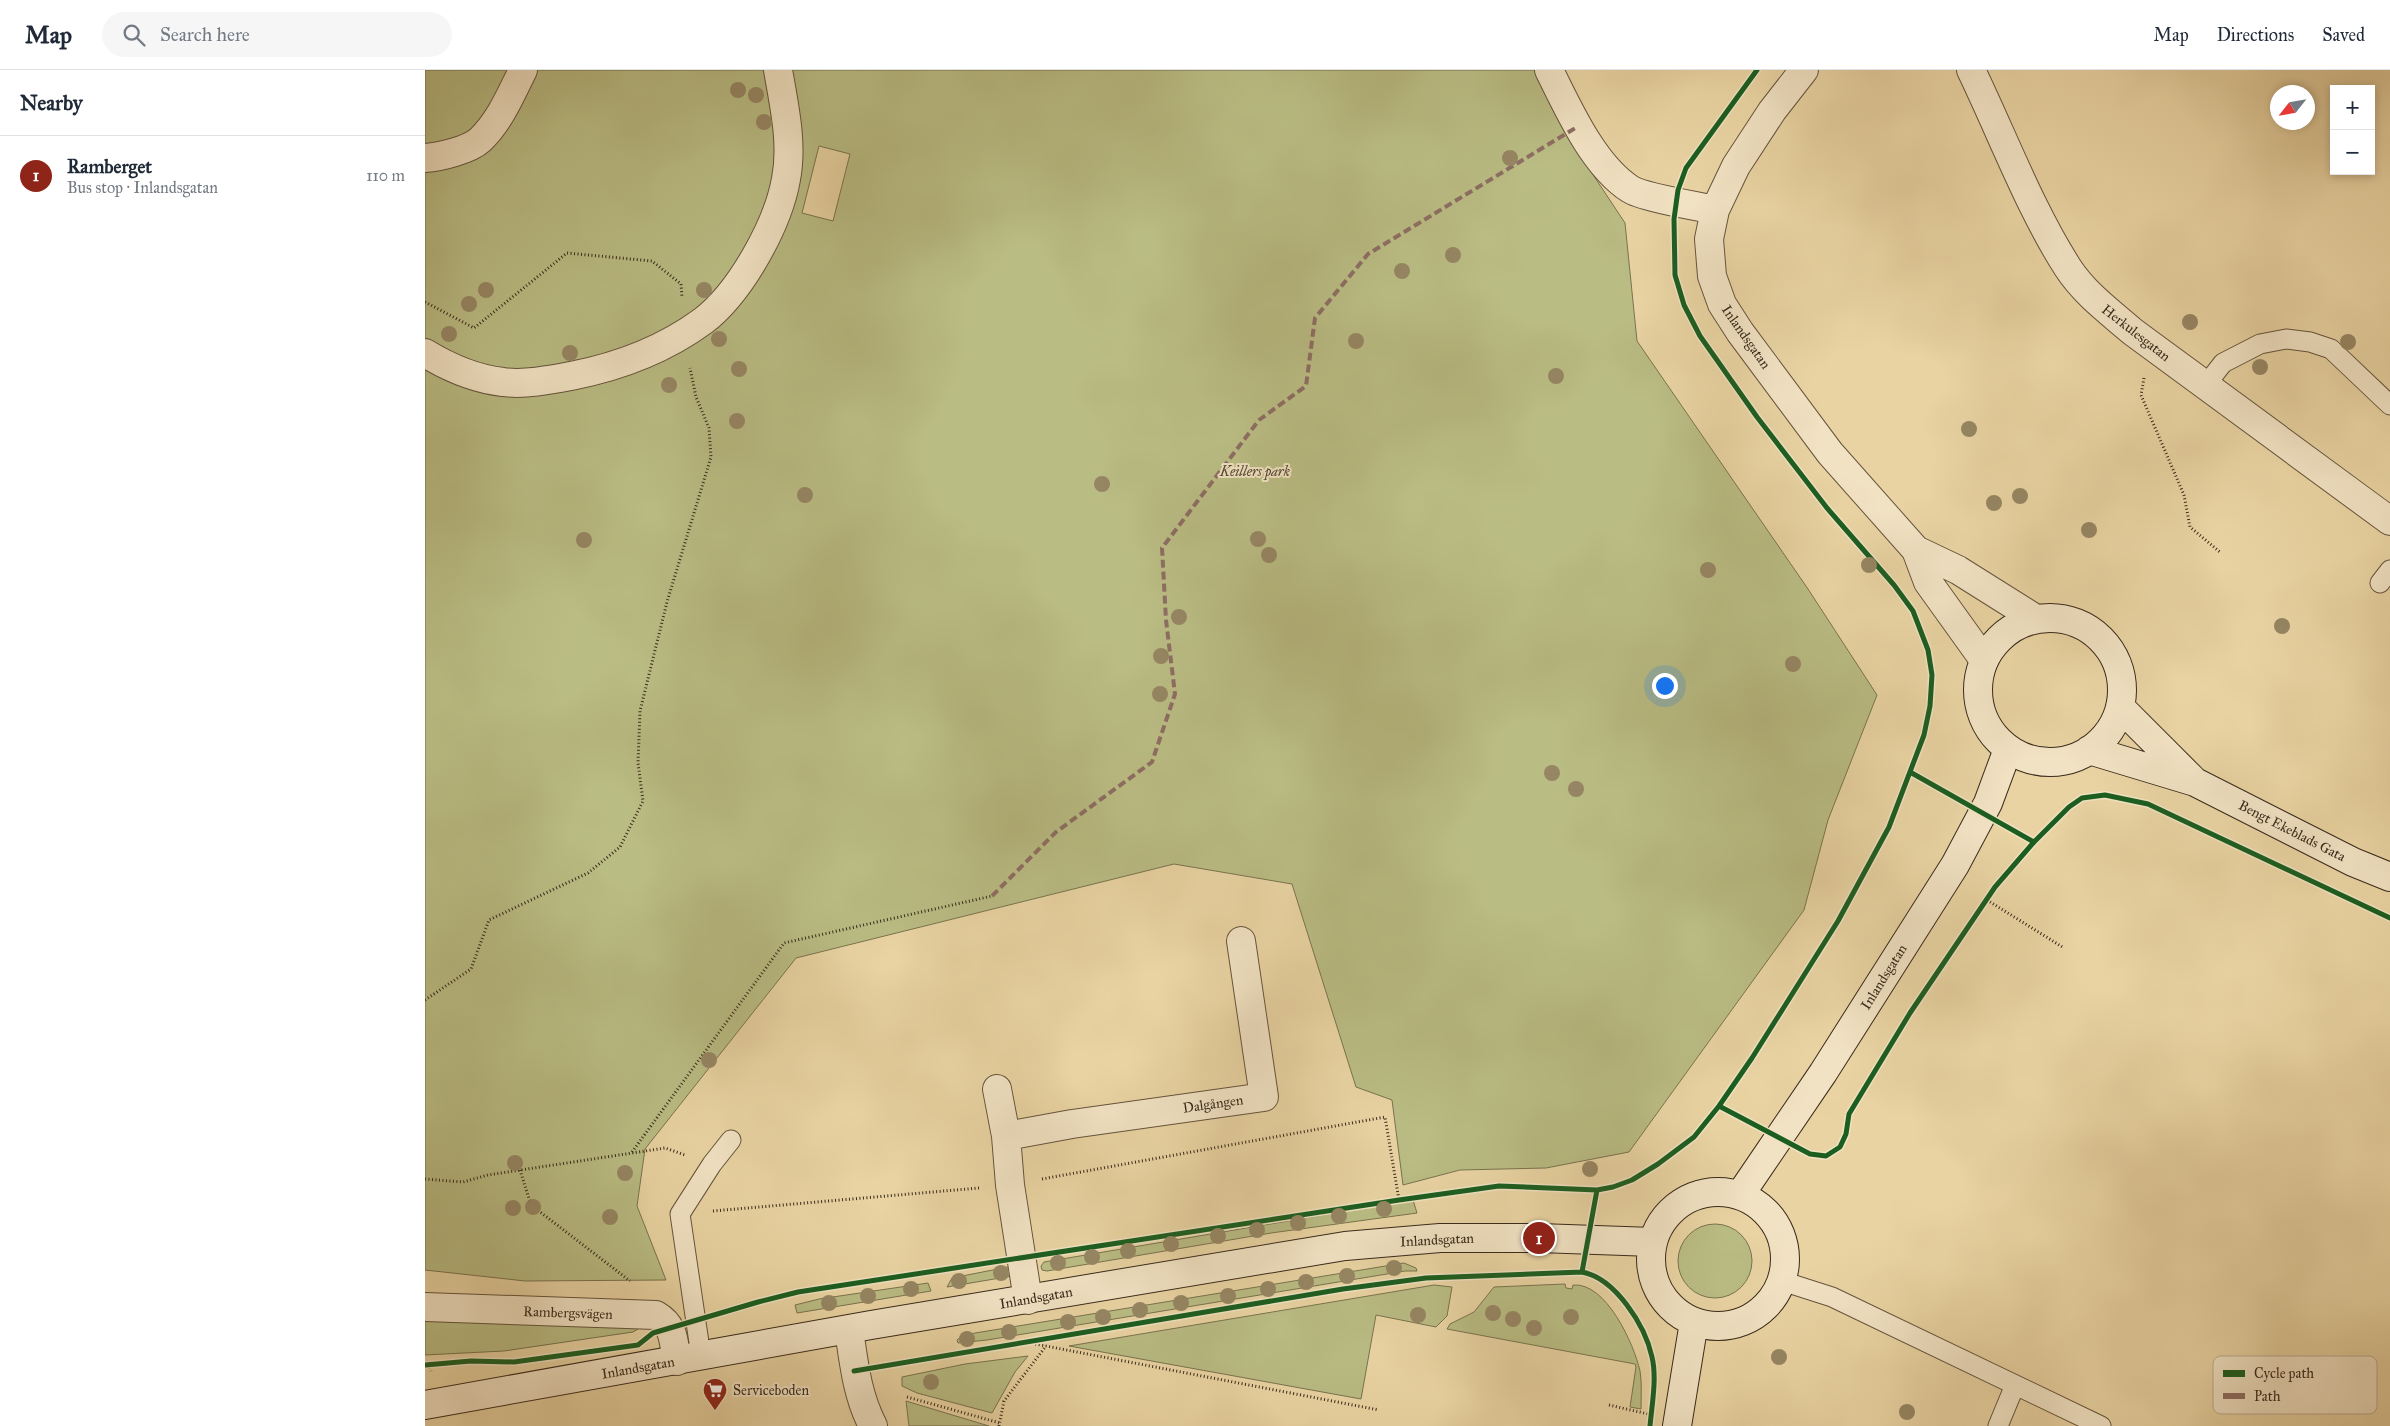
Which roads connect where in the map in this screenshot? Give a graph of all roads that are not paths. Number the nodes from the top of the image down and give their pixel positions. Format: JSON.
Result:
{"nodes":[{"id":1,"x":523,"y":70,"type":"edge"},
{"id":2,"x":778,"y":70,"type":"edge"},
{"id":3,"x":1549,"y":70,"type":"edge"},
{"id":4,"x":1804,"y":70,"type":"edge"},
{"id":5,"x":1971,"y":70,"type":"edge"},
{"id":6,"x":425,"y":158,"type":"edge"},
{"id":7,"x":1715,"y":210,"type":"junction"},
{"id":8,"x":425,"y":354,"type":"edge"},
{"id":9,"x":2205,"y":386,"type":"junction"},
{"id":10,"x":2390,"y":405,"type":"edge"},
{"id":11,"x":2390,"y":521,"type":"edge"},
{"id":12,"x":1916,"y":550,"type":"junction"},
{"id":13,"x":2036,"y":619,"type":"junction"},
{"id":14,"x":1984,"y":660,"type":"junction"},
{"id":15,"x":2120,"y":707,"type":"junction"},
{"id":16,"x":2008,"y":749,"type":"junction"},
{"id":17,"x":2089,"y":750,"type":"junction"},
{"id":18,"x":2195,"y":782,"type":"junction"},
{"id":19,"x":2390,"y":877,"type":"edge"},
{"id":20,"x":1241,"y":941,"type":"dead end"},
{"id":21,"x":997,"y":1089,"type":"dead end"},
{"id":22,"x":1006,"y":1136,"type":"junction"},
{"id":23,"x":731,"y":1140,"type":"dead end"},
{"id":24,"x":1740,"y":1195,"type":"junction"},
{"id":25,"x":1653,"y":1242,"type":"junction"},
{"id":26,"x":1782,"y":1281,"type":"junction"},
{"id":27,"x":1028,"y":1300,"type":"junction"},
{"id":28,"x":425,"y":1307,"type":"edge"},
{"id":29,"x":1694,"y":1322,"type":"junction"},
{"id":30,"x":849,"y":1330,"type":"junction"},
{"id":31,"x":689,"y":1359,"type":"junction"},
{"id":32,"x":2015,"y":1385,"type":"junction"},
{"id":33,"x":425,"y":1405,"type":"edge"},
{"id":34,"x":873,"y":1426,"type":"edge"},
{"id":35,"x":1677,"y":1426,"type":"edge"},
{"id":36,"x":1998,"y":1426,"type":"edge"},
{"id":37,"x":2101,"y":1426,"type":"edge"}],
"edges":[{"from":1,"to":6,"type":"street"},
{"from":2,"to":8,"type":"street"},
{"from":3,"to":7,"type":"street"},
{"from":4,"to":7,"type":"street","name":"Inlandsgatan"},
{"from":5,"to":9,"type":"street","name":"Herkulesgatan"},
{"from":7,"to":12,"type":"street","name":"Inlandsgatan"},
{"from":9,"to":10,"type":"lane"},
{"from":9,"to":11,"type":"street","name":"Herkulesgatan"},
{"from":12,"to":13,"type":"street","name":"Inlandsgatan"},
{"from":12,"to":14,"type":"street","name":"Inlandsgatan"},
{"from":13,"to":14,"type":"street"},
{"from":13,"to":15,"type":"street"},
{"from":14,"to":16,"type":"street"},
{"from":15,"to":17,"type":"street"},
{"from":15,"to":18,"type":"street","name":"Bengt Ekeblads Gata"},
{"from":16,"to":17,"type":"street"},
{"from":16,"to":24,"type":"street","name":"Inlandsgatan"},
{"from":17,"to":18,"type":"street","name":"Bengt Ekeblads Gata"},
{"from":18,"to":19,"type":"street","name":"Bengt Ekeblads Gata"},
{"from":20,"to":22,"type":"street","name":"Dalgången"},
{"from":21,"to":22,"type":"street"},
{"from":22,"to":27,"type":"street"},
{"from":23,"to":31,"type":"lane"},
{"from":24,"to":25,"type":"street"},
{"from":24,"to":26,"type":"street"},
{"from":25,"to":27,"type":"street","name":"Inlandsgatan"},
{"from":25,"to":29,"type":"street"},
{"from":26,"to":29,"type":"street"},
{"from":26,"to":32,"type":"lane"},
{"from":27,"to":30,"type":"street","name":"Inlandsgatan"},
{"from":28,"to":31,"type":"street","name":"Rambergsvägen"},
{"from":29,"to":35,"type":"street"},
{"from":30,"to":31,"type":"street","name":"Inlandsgatan"},
{"from":30,"to":34,"type":"street"},
{"from":31,"to":33,"type":"street","name":"Inlandsgatan"},
{"from":32,"to":36,"type":"lane"},
{"from":32,"to":37,"type":"lane"}]}
